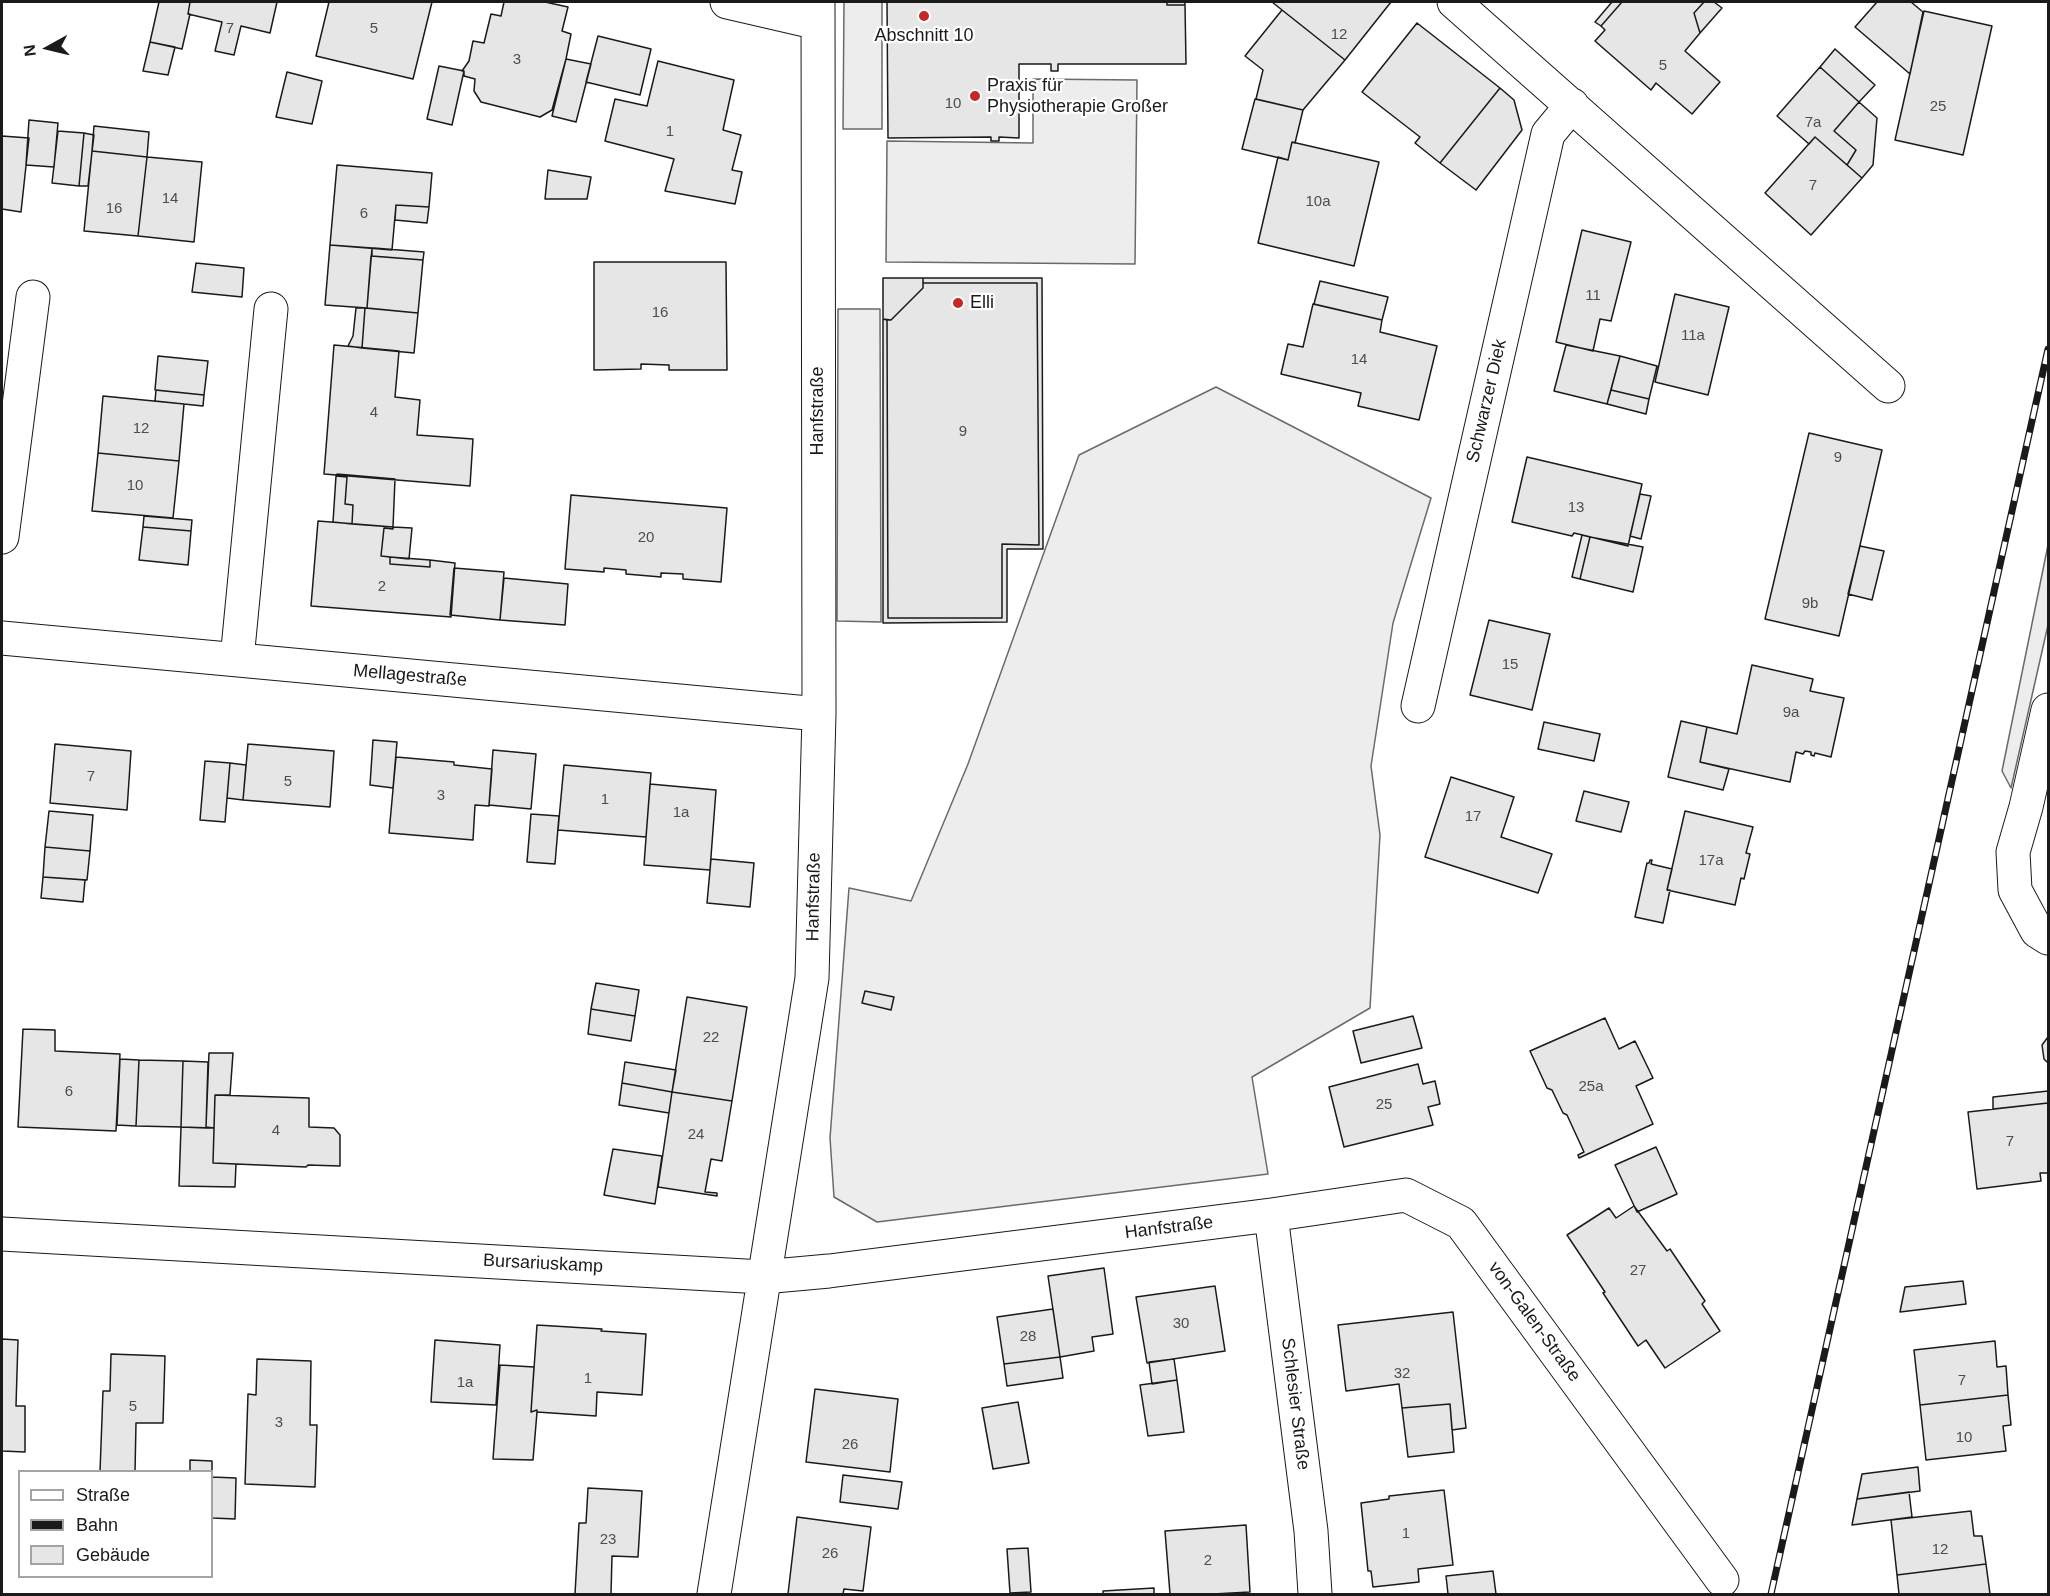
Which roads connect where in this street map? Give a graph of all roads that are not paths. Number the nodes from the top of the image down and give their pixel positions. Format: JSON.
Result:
{"nodes":[{"id":1,"x":727,"y":2,"type":"edge"},
{"id":2,"x":1454,"y":2,"type":"edge"},
{"id":3,"x":818,"y":12,"type":"edge"},
{"id":4,"x":1572,"y":105,"type":"junction"},
{"id":5,"x":33,"y":297,"type":"dead end"},
{"id":6,"x":270,"y":309,"type":"dead end"},
{"id":7,"x":1888,"y":386,"type":"dead end"},
{"id":8,"x":2,"y":537,"type":"edge"},
{"id":9,"x":2,"y":638,"type":"edge"},
{"id":10,"x":237,"y":659,"type":"junction"},
{"id":11,"x":1418,"y":706,"type":"dead end"},
{"id":12,"x":2049,"y":710,"type":"edge"},
{"id":13,"x":819,"y":714,"type":"junction"},
{"id":14,"x":2049,"y":938,"type":"edge"},
{"id":15,"x":1271,"y":1215,"type":"junction"},
{"id":16,"x":2,"y":1234,"type":"edge"},
{"id":17,"x":763,"y":1276,"type":"junction"},
{"id":18,"x":1722,"y":1580,"type":"dead end"},
{"id":19,"x":714,"y":1594,"type":"edge"},
{"id":20,"x":1315,"y":1594,"type":"edge"}],
"edges":[{"from":1,"to":3,"type":"street"},
{"from":2,"to":4,"type":"street"},
{"from":3,"to":13,"type":"street","name":"Hanfstraße"},
{"from":4,"to":7,"type":"street"},
{"from":4,"to":11,"type":"street","name":"Schwarzer Diek"},
{"from":5,"to":8,"type":"street"},
{"from":6,"to":10,"type":"street"},
{"from":9,"to":10,"type":"street","name":"Mellagestraße"},
{"from":10,"to":13,"type":"street","name":"Mellagestraße"},
{"from":12,"to":14,"type":"street"},
{"from":13,"to":17,"type":"street","name":"Hanfstraße"},
{"from":15,"to":17,"type":"street","name":"Hanfstraße"},
{"from":15,"to":18,"type":"street","name":"von-Galen-Straße"},
{"from":15,"to":20,"type":"street","name":"Schlesier Straße"},
{"from":16,"to":17,"type":"street","name":"Bursariuskamp"},
{"from":17,"to":19,"type":"street"}]}
